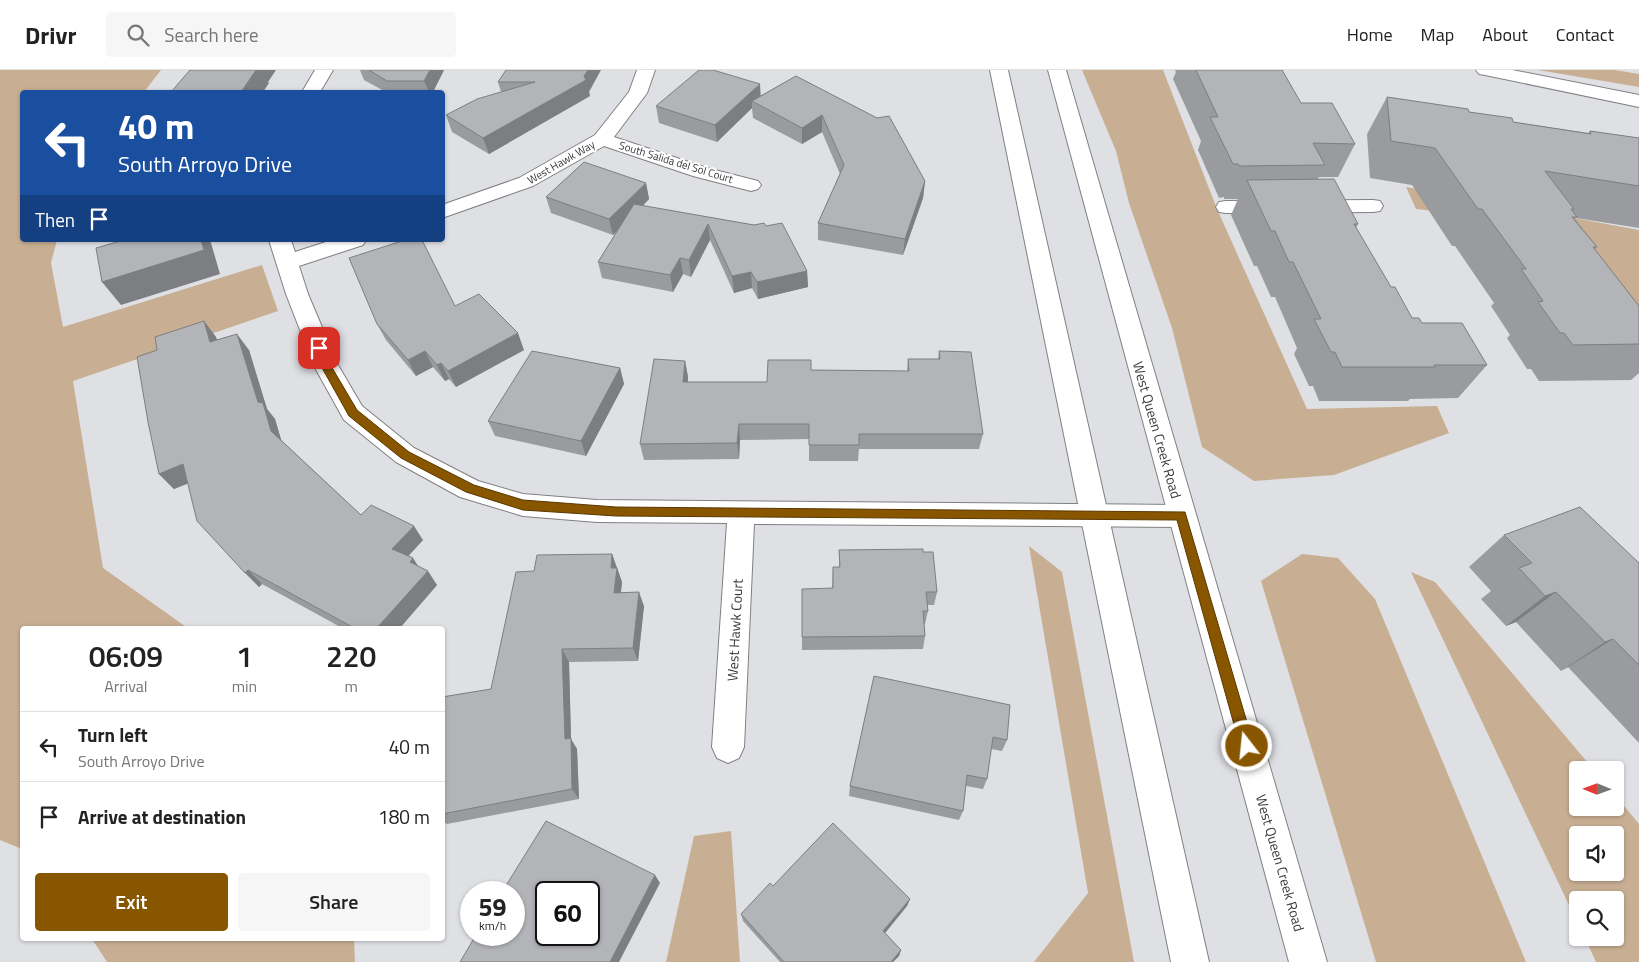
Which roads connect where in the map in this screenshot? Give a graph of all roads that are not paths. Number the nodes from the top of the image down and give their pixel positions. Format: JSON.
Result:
{"nodes":[{"id":1,"x":324,"y":70,"type":"edge"},
{"id":2,"x":646,"y":70,"type":"edge"},
{"id":3,"x":999,"y":70,"type":"edge"},
{"id":4,"x":1057,"y":70,"type":"edge"},
{"id":5,"x":1485,"y":70,"type":"edge"},
{"id":6,"x":312,"y":90,"type":"edge"},
{"id":7,"x":1639,"y":101,"type":"edge"},
{"id":8,"x":602,"y":139,"type":"junction"},
{"id":9,"x":751,"y":185,"type":"dead end"},
{"id":10,"x":1373,"y":206,"type":"dead end"},
{"id":11,"x":1226,"y":207,"type":"dead end"},
{"id":12,"x":445,"y":211,"type":"edge"},
{"id":13,"x":342,"y":242,"type":"edge"},
{"id":14,"x":284,"y":251,"type":"edge"},
{"id":15,"x":741,"y":513,"type":"junction"},
{"id":16,"x":1095,"y":515,"type":"junction"},
{"id":17,"x":1181,"y":516,"type":"junction"},
{"id":18,"x":728,"y":747,"type":"dead end"},
{"id":19,"x":1190,"y":962,"type":"edge"},
{"id":20,"x":1308,"y":962,"type":"edge"}],
"edges":[{"from":1,"to":6,"type":"street"},
{"from":2,"to":8,"type":"street","name":"West Hawk Way"},
{"from":3,"to":16,"type":"street"},
{"from":4,"to":17,"type":"street","name":"West Queen Creek Road"},
{"from":5,"to":7,"type":"street"},
{"from":8,"to":9,"type":"street","name":"South Salida del Sol Court"},
{"from":8,"to":12,"type":"street","name":"West Hawk Way"},
{"from":10,"to":11,"type":"street"},
{"from":13,"to":14,"type":"street"},
{"from":14,"to":15,"type":"street"},
{"from":15,"to":16,"type":"street"},
{"from":15,"to":18,"type":"street","name":"West Hawk Court"},
{"from":16,"to":17,"type":"street"},
{"from":16,"to":19,"type":"street"},
{"from":17,"to":20,"type":"street","name":"West Queen Creek Road"}]}
